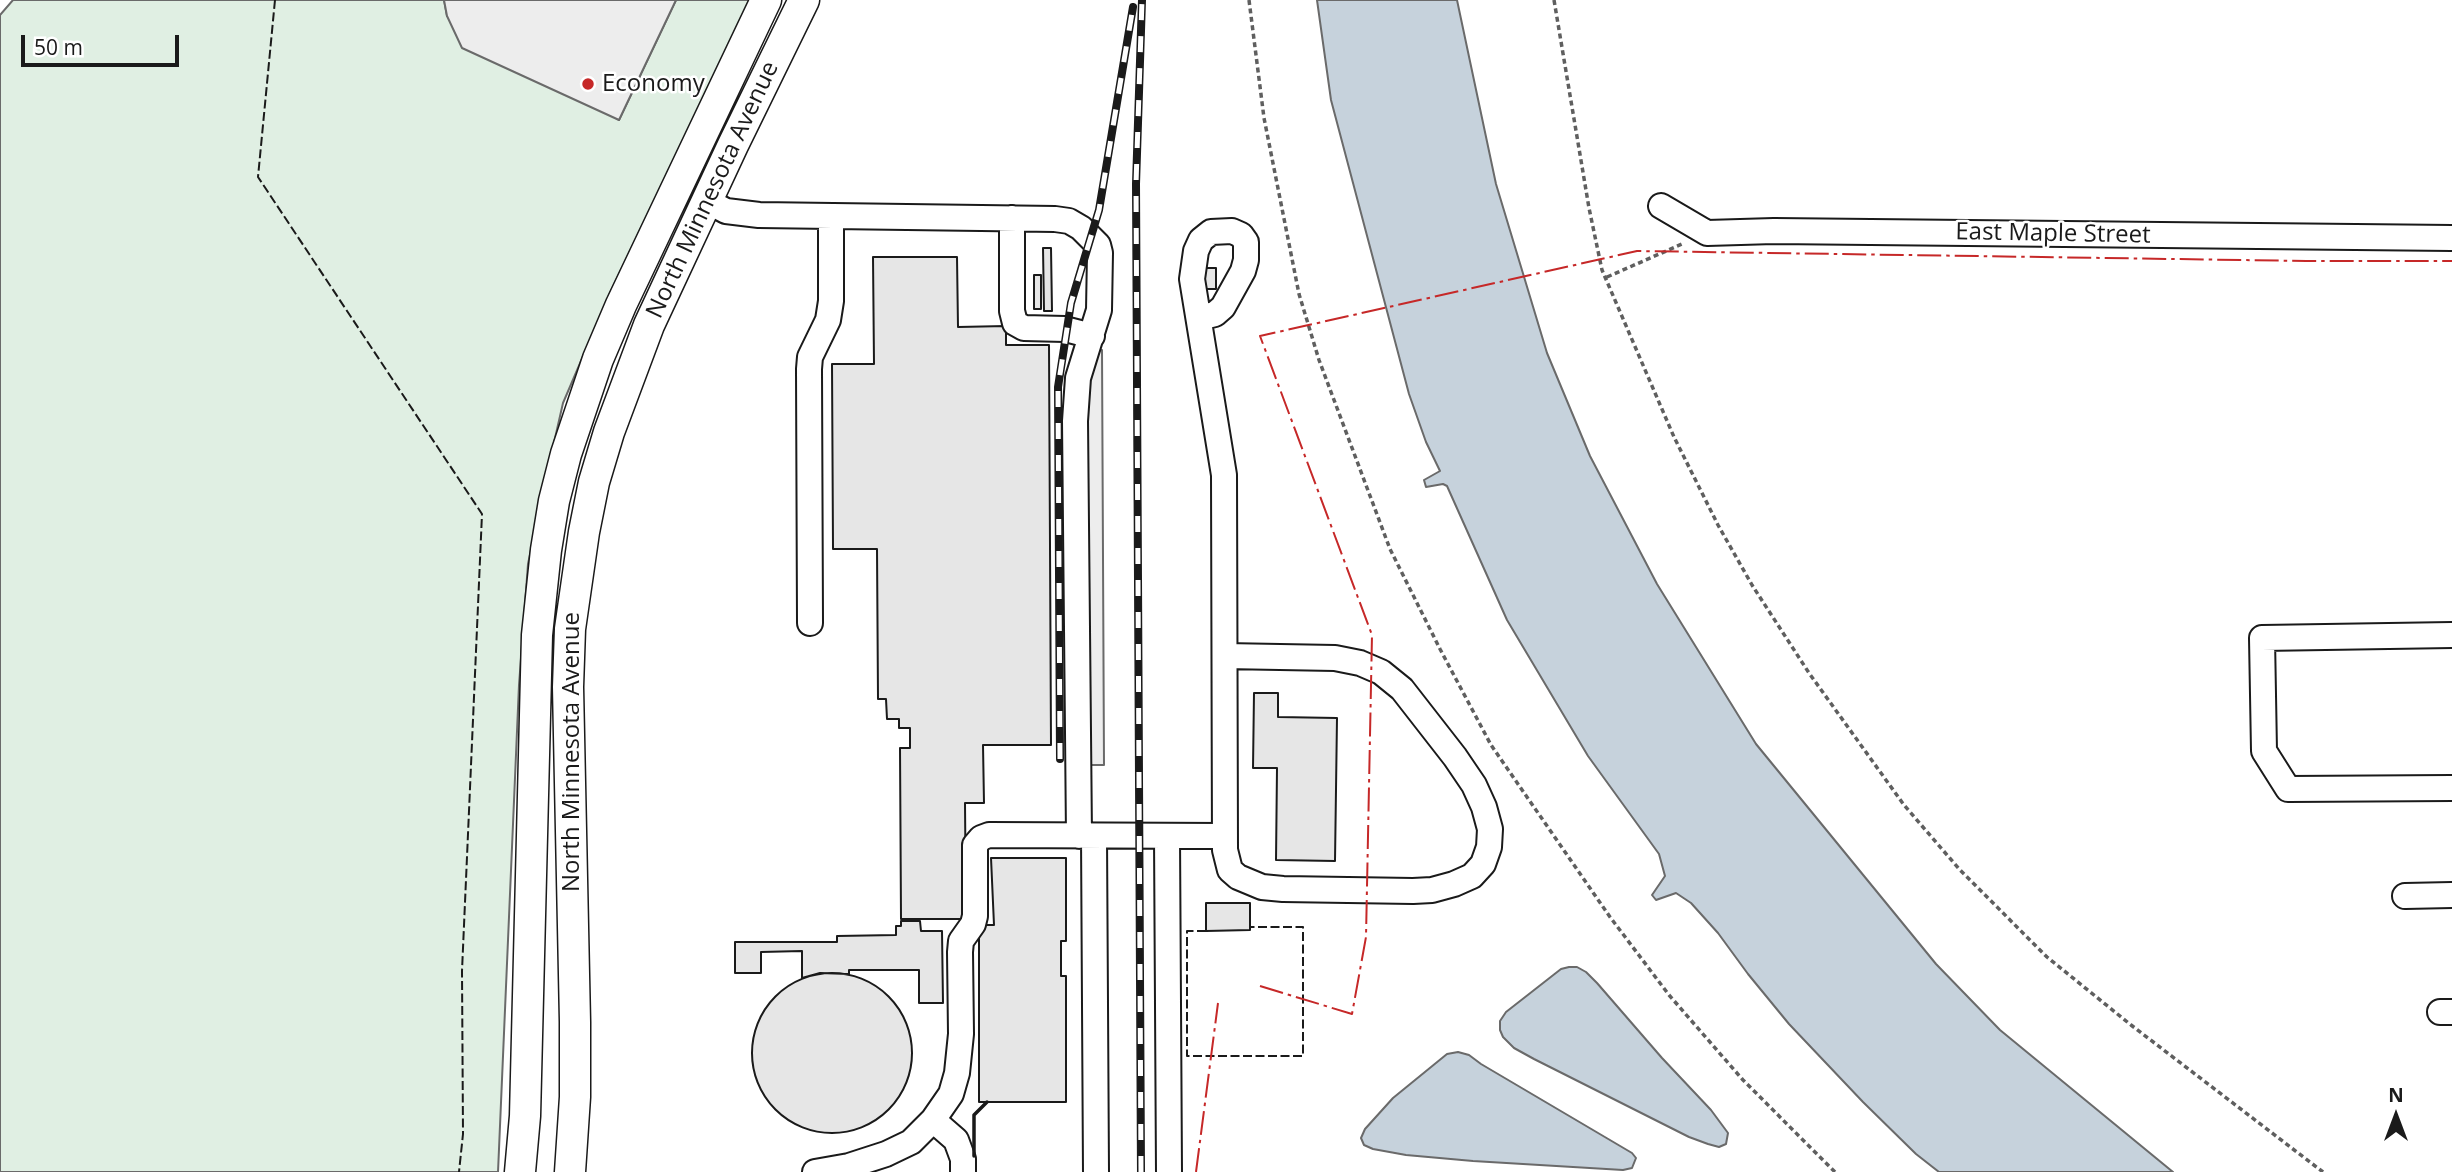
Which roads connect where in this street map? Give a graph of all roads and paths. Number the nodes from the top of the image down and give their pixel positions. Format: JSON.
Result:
{"nodes":[{"id":1,"x":766,"y":0,"type":"edge"},
{"id":2,"x":804,"y":0,"type":"edge"},
{"id":3,"x":1250,"y":0,"type":"edge"},
{"id":4,"x":1554,"y":0,"type":"edge"},
{"id":5,"x":707,"y":201,"type":"junction"},
{"id":6,"x":1661,"y":206,"type":"dead end"},
{"id":7,"x":831,"y":216,"type":"junction"},
{"id":8,"x":1012,"y":218,"type":"junction"},
{"id":9,"x":1707,"y":233,"type":"junction"},
{"id":10,"x":2452,"y":238,"type":"edge"},
{"id":11,"x":1606,"y":277,"type":"junction"},
{"id":12,"x":1199,"y":318,"type":"dead end"},
{"id":13,"x":1092,"y":336,"type":"junction"},
{"id":14,"x":810,"y":623,"type":"dead end"},
{"id":15,"x":2452,"y":635,"type":"edge"},
{"id":16,"x":1225,"y":656,"type":"junction"},
{"id":17,"x":2452,"y":788,"type":"edge"},
{"id":18,"x":1086,"y":836,"type":"junction"},
{"id":19,"x":1167,"y":836,"type":"junction"},
{"id":20,"x":1225,"y":836,"type":"junction"},
{"id":21,"x":2452,"y":895,"type":"edge"},
{"id":22,"x":2405,"y":896,"type":"dead end"},
{"id":23,"x":933,"y":1120,"type":"junction"},
{"id":24,"x":520,"y":1172,"type":"edge"},
{"id":25,"x":570,"y":1172,"type":"edge"},
{"id":26,"x":815,"y":1172,"type":"edge"},
{"id":27,"x":963,"y":1172,"type":"edge"},
{"id":28,"x":1096,"y":1172,"type":"edge"},
{"id":29,"x":1169,"y":1172,"type":"edge"},
{"id":30,"x":1835,"y":1172,"type":"edge"},
{"id":31,"x":2323,"y":1172,"type":"edge"}],
"edges":[{"from":1,"to":24,"type":"main road","name":"North Minnesota Avenue"},
{"from":2,"to":5,"type":"main road","name":"North Minnesota Avenue"},
{"from":3,"to":30,"type":"path"},
{"from":4,"to":11,"type":"path"},
{"from":5,"to":7,"type":"street"},
{"from":5,"to":25,"type":"main road","name":"North Minnesota Avenue"},
{"from":6,"to":9,"type":"street"},
{"from":7,"to":8,"type":"street"},
{"from":7,"to":14,"type":"street"},
{"from":8,"to":13,"type":"street"},
{"from":8,"to":13,"type":"street"},
{"from":9,"to":10,"type":"street","name":"East Maple Street"},
{"from":9,"to":11,"type":"path"},
{"from":11,"to":31,"type":"path"},
{"from":12,"to":16,"type":"street"},
{"from":13,"to":18,"type":"street"},
{"from":15,"to":17,"type":"street"},
{"from":16,"to":20,"type":"street"},
{"from":16,"to":20,"type":"street"},
{"from":18,"to":19,"type":"street"},
{"from":18,"to":23,"type":"street"},
{"from":18,"to":28,"type":"street"},
{"from":19,"to":20,"type":"street"},
{"from":19,"to":29,"type":"street"},
{"from":21,"to":22,"type":"street"},
{"from":23,"to":26,"type":"street"},
{"from":23,"to":27,"type":"street"}]}
